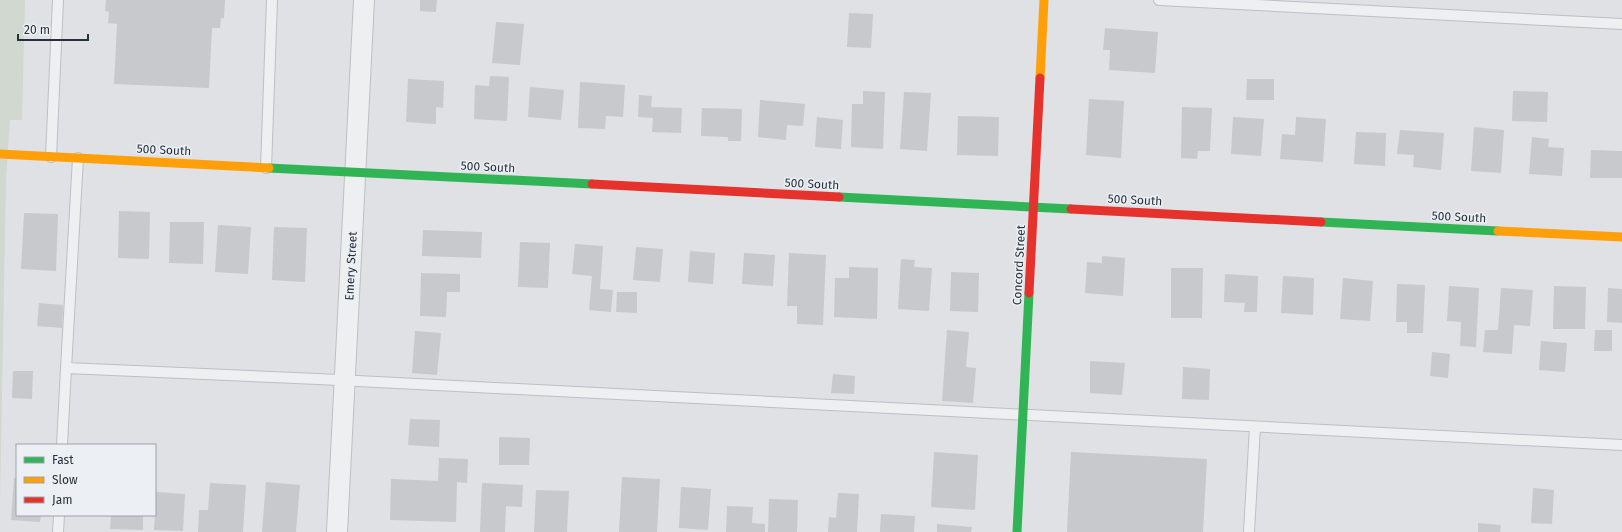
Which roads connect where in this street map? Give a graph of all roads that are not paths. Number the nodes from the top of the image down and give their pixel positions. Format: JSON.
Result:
{"nodes":[{"id":1,"x":58,"y":0,"type":"edge"},
{"id":2,"x":272,"y":0,"type":"edge"},
{"id":3,"x":364,"y":0,"type":"edge"},
{"id":4,"x":1044,"y":0,"type":"edge"},
{"id":5,"x":1158,"y":0,"type":"edge"},
{"id":6,"x":1622,"y":24,"type":"edge"},
{"id":7,"x":0,"y":154,"type":"edge"},
{"id":8,"x":51,"y":157,"type":"junction"},
{"id":9,"x":78,"y":158,"type":"junction"},
{"id":10,"x":266,"y":168,"type":"junction"},
{"id":11,"x":356,"y":172,"type":"junction"},
{"id":12,"x":1034,"y":207,"type":"junction"},
{"id":13,"x":1622,"y":237,"type":"edge"},
{"id":14,"x":66,"y":368,"type":"junction"},
{"id":15,"x":345,"y":381,"type":"junction"},
{"id":16,"x":1023,"y":415,"type":"junction"},
{"id":17,"x":1255,"y":427,"type":"junction"},
{"id":18,"x":62,"y":444,"type":"edge"},
{"id":19,"x":1622,"y":445,"type":"edge"},
{"id":20,"x":59,"y":516,"type":"edge"},
{"id":21,"x":58,"y":532,"type":"edge"},
{"id":22,"x":337,"y":532,"type":"edge"},
{"id":23,"x":1017,"y":532,"type":"edge"},
{"id":24,"x":1249,"y":532,"type":"edge"}],
"edges":[{"from":1,"to":8,"type":"lane"},
{"from":2,"to":10,"type":"lane"},
{"from":3,"to":11,"type":"street","name":"Emery Street"},
{"from":4,"to":12,"type":"street","name":"Concord Street"},
{"from":5,"to":6,"type":"lane"},
{"from":7,"to":8,"type":"street","name":"500 South"},
{"from":8,"to":9,"type":"street","name":"500 South"},
{"from":9,"to":10,"type":"street","name":"500 South"},
{"from":9,"to":14,"type":"lane"},
{"from":10,"to":11,"type":"street","name":"500 South"},
{"from":11,"to":12,"type":"street","name":"500 South"},
{"from":11,"to":15,"type":"street","name":"Emery Street"},
{"from":12,"to":13,"type":"street","name":"500 South"},
{"from":12,"to":16,"type":"street","name":"Concord Street"},
{"from":14,"to":15,"type":"lane"},
{"from":14,"to":18,"type":"lane"},
{"from":15,"to":16,"type":"lane"},
{"from":15,"to":22,"type":"street","name":"Emery Street"},
{"from":16,"to":17,"type":"lane"},
{"from":16,"to":23,"type":"street","name":"Concord Street"},
{"from":17,"to":19,"type":"lane"},
{"from":17,"to":24,"type":"lane"},
{"from":20,"to":21,"type":"lane"}]}
